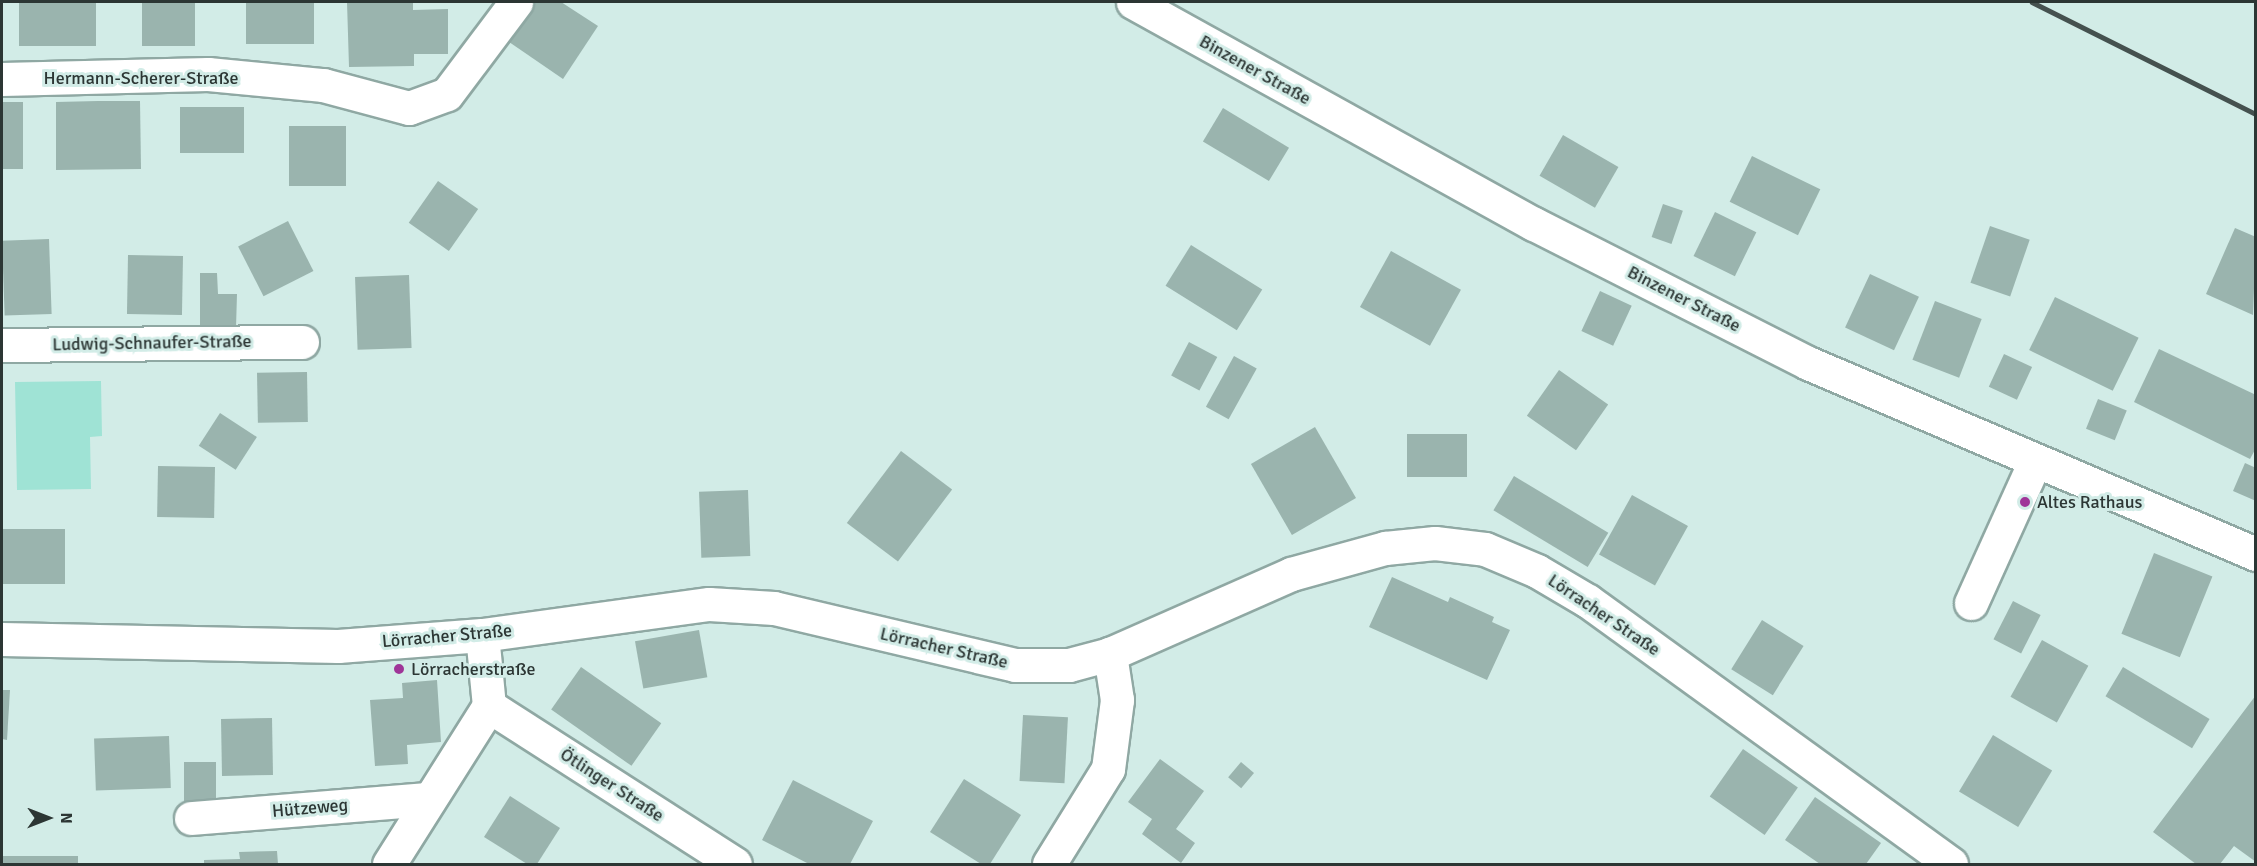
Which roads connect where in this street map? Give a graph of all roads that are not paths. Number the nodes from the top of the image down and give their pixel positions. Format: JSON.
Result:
{"nodes":[{"id":1,"x":516,"y":2,"type":"edge"},
{"id":2,"x":1133,"y":2,"type":"edge"},
{"id":3,"x":2,"y":79,"type":"edge"},
{"id":4,"x":302,"y":342,"type":"dead end"},
{"id":5,"x":2,"y":345,"type":"edge"},
{"id":6,"x":2035,"y":460,"type":"junction"},
{"id":7,"x":2256,"y":554,"type":"edge"},
{"id":8,"x":1971,"y":603,"type":"dead end"},
{"id":9,"x":482,"y":635,"type":"junction"},
{"id":10,"x":2,"y":639,"type":"edge"},
{"id":11,"x":1110,"y":654,"type":"junction"},
{"id":12,"x":489,"y":706,"type":"junction"},
{"id":13,"x":429,"y":799,"type":"junction"},
{"id":14,"x":191,"y":818,"type":"dead end"},
{"id":15,"x":389,"y":864,"type":"edge"},
{"id":16,"x":735,"y":864,"type":"edge"},
{"id":17,"x":1049,"y":864,"type":"edge"},
{"id":18,"x":1951,"y":864,"type":"edge"}],
"edges":[{"from":1,"to":3,"type":"street","name":"Hermann-Scherer-Straße"},
{"from":2,"to":6,"type":"street","name":"Binzener Straße"},
{"from":4,"to":5,"type":"street","name":"Ludwig-Schnaufer-Straße"},
{"from":6,"to":7,"type":"street","name":"Binzener Straße"},
{"from":6,"to":8,"type":"street"},
{"from":9,"to":10,"type":"street","name":"Lörracher Straße"},
{"from":9,"to":11,"type":"street","name":"Lörracher Straße"},
{"from":9,"to":12,"type":"street"},
{"from":11,"to":17,"type":"street"},
{"from":11,"to":18,"type":"street","name":"Lörracher Straße"},
{"from":12,"to":13,"type":"street"},
{"from":12,"to":16,"type":"street","name":"Ötlinger Straße"},
{"from":13,"to":14,"type":"street","name":"Hützeweg"},
{"from":13,"to":15,"type":"street"}]}
